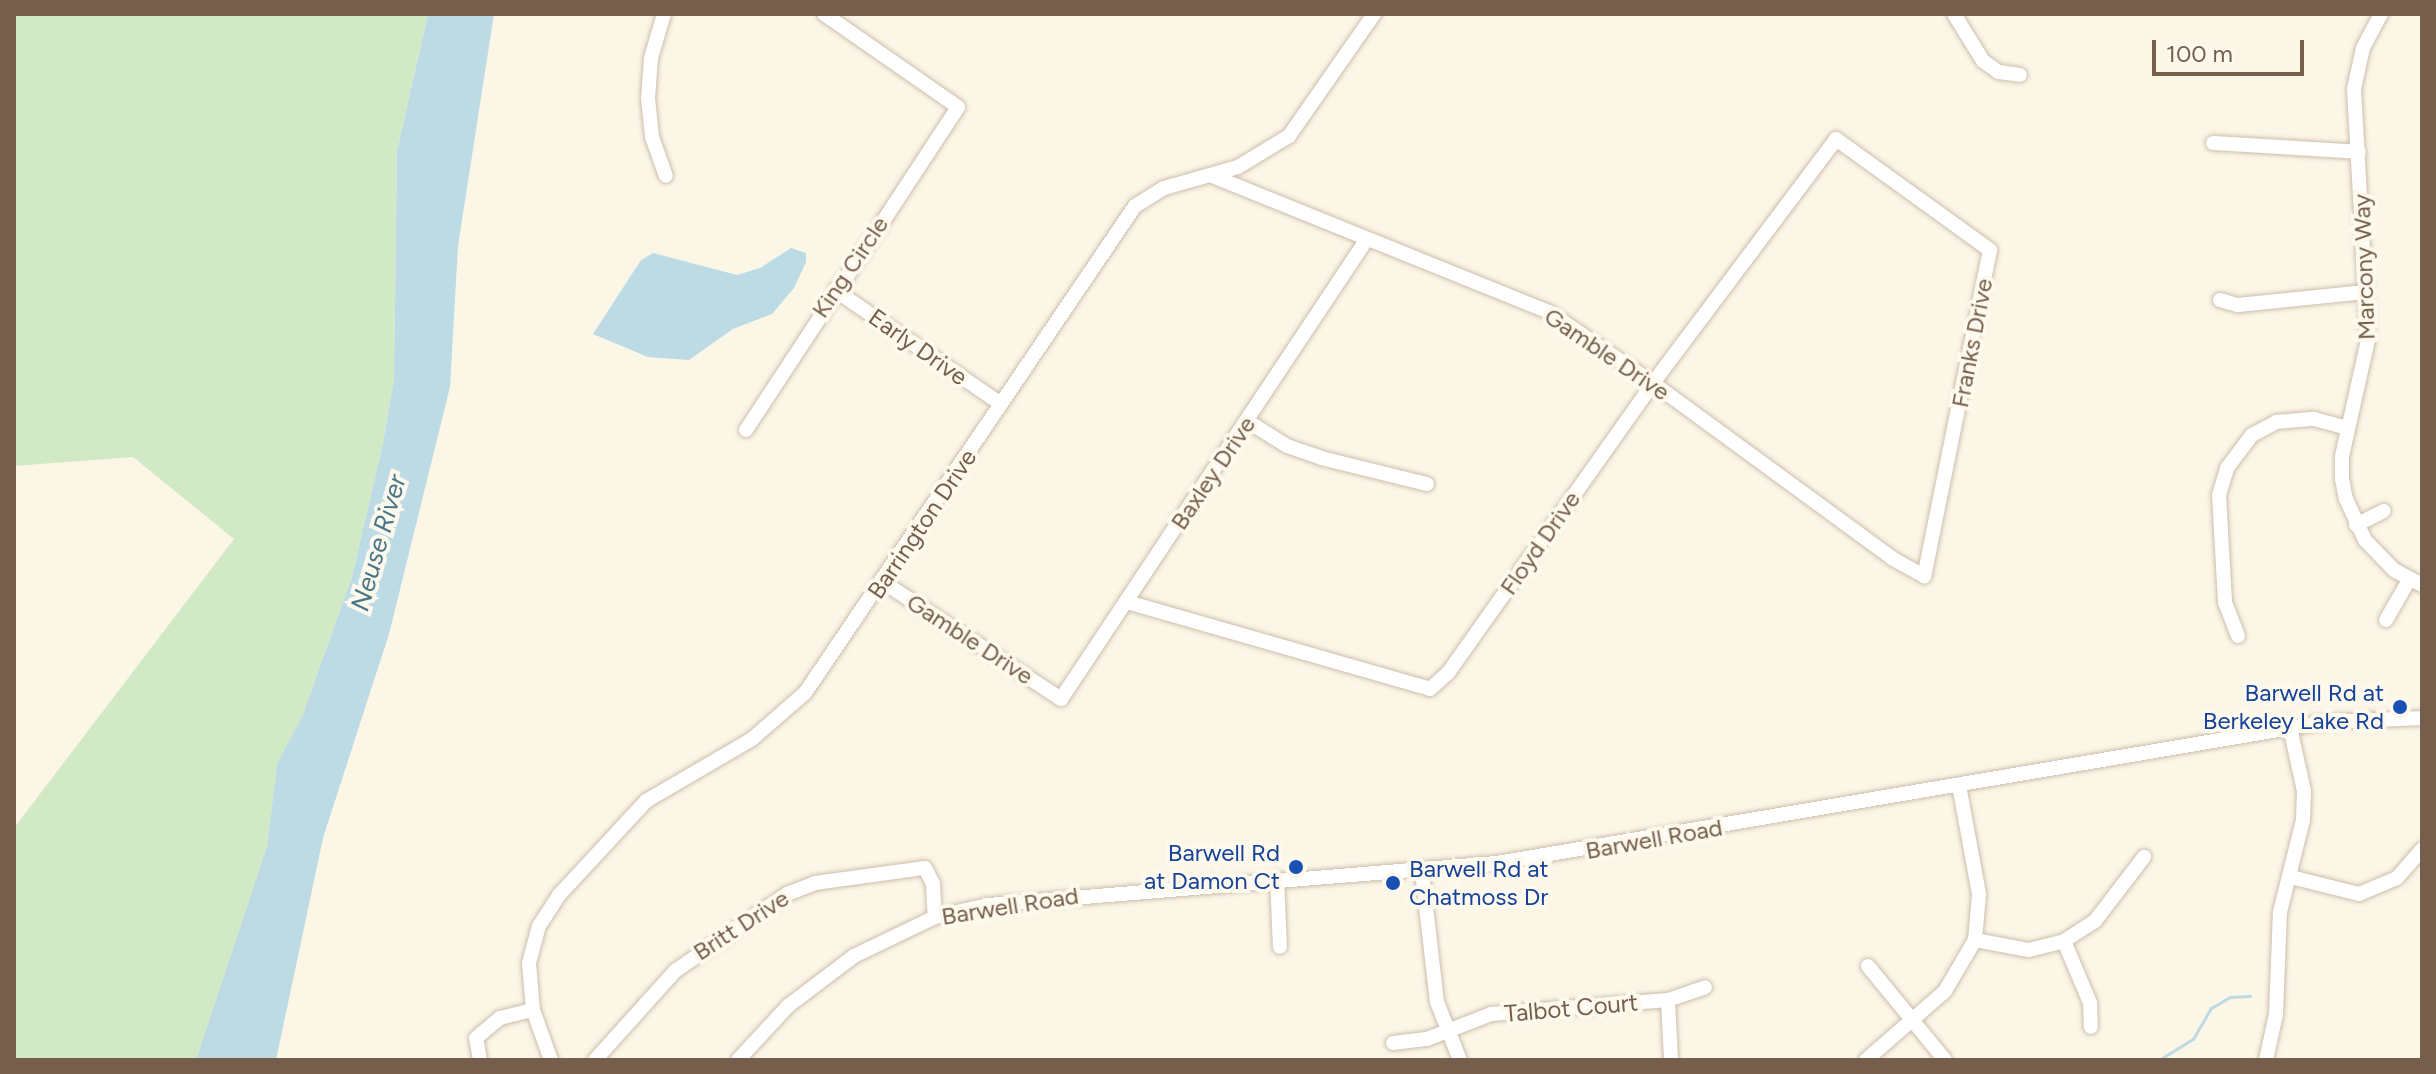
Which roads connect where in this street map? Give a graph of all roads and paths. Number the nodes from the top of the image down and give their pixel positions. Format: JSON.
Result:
{"nodes":[{"id":1,"x":664,"y":14,"type":"edge"},
{"id":2,"x":824,"y":14,"type":"edge"},
{"id":3,"x":1374,"y":14,"type":"edge"},
{"id":4,"x":1954,"y":14,"type":"edge"},
{"id":5,"x":2381,"y":14,"type":"edge"},
{"id":6,"x":2020,"y":75,"type":"dead end"},
{"id":7,"x":1835,"y":140,"type":"joint"},
{"id":8,"x":2213,"y":143,"type":"dead end"},
{"id":9,"x":2359,"y":152,"type":"junction"},
{"id":10,"x":666,"y":176,"type":"dead end"},
{"id":11,"x":1213,"y":176,"type":"junction"},
{"id":12,"x":1365,"y":242,"type":"junction"},
{"id":13,"x":835,"y":290,"type":"junction"},
{"id":14,"x":2365,"y":292,"type":"junction"},
{"id":15,"x":2220,"y":300,"type":"dead end"},
{"id":16,"x":1653,"y":383,"type":"junction"},
{"id":17,"x":1001,"y":404,"type":"junction"},
{"id":18,"x":1247,"y":421,"type":"junction"},
{"id":19,"x":2348,"y":428,"type":"junction"},
{"id":20,"x":746,"y":430,"type":"dead end"},
{"id":21,"x":1427,"y":484,"type":"dead end"},
{"id":22,"x":2384,"y":511,"type":"dead end"},
{"id":23,"x":2356,"y":525,"type":"junction"},
{"id":24,"x":1924,"y":576,"type":"joint"},
{"id":25,"x":883,"y":582,"type":"junction"},
{"id":26,"x":2415,"y":582,"type":"edge"},
{"id":27,"x":1127,"y":602,"type":"junction"},
{"id":28,"x":2386,"y":620,"type":"dead end"},
{"id":29,"x":2238,"y":636,"type":"dead end"},
{"id":30,"x":1058,"y":697,"type":"joint"},
{"id":31,"x":2422,"y":718,"type":"edge"},
{"id":32,"x":2290,"y":728,"type":"junction"},
{"id":33,"x":1959,"y":785,"type":"junction"},
{"id":34,"x":2422,"y":849,"type":"edge"},
{"id":35,"x":2144,"y":857,"type":"dead end"},
{"id":36,"x":1422,"y":871,"type":"junction"},
{"id":37,"x":2291,"y":877,"type":"junction"},
{"id":38,"x":1277,"y":879,"type":"junction"},
{"id":39,"x":935,"y":917,"type":"junction"},
{"id":40,"x":1975,"y":940,"type":"junction"},
{"id":41,"x":2064,"y":941,"type":"junction"},
{"id":42,"x":1280,"y":947,"type":"dead end"},
{"id":43,"x":1868,"y":966,"type":"dead end"},
{"id":44,"x":1705,"y":987,"type":"dead end"},
{"id":45,"x":1668,"y":1000,"type":"junction"},
{"id":46,"x":533,"y":1010,"type":"junction"},
{"id":47,"x":1914,"y":1018,"type":"junction"},
{"id":48,"x":2091,"y":1027,"type":"dead end"},
{"id":49,"x":1446,"y":1030,"type":"junction"},
{"id":50,"x":1393,"y":1043,"type":"dead end"},
{"id":51,"x":480,"y":1060,"type":"edge"},
{"id":52,"x":551,"y":1060,"type":"edge"},
{"id":53,"x":595,"y":1060,"type":"edge"},
{"id":54,"x":738,"y":1060,"type":"edge"},
{"id":55,"x":1460,"y":1060,"type":"edge"},
{"id":56,"x":1671,"y":1060,"type":"edge"},
{"id":57,"x":1866,"y":1060,"type":"edge"},
{"id":58,"x":1945,"y":1060,"type":"edge"},
{"id":59,"x":2266,"y":1060,"type":"edge"}],
"edges":[{"from":1,"to":10,"type":"street"},
{"from":2,"to":13,"type":"street","name":"King Circle"},
{"from":3,"to":11,"type":"street","name":"Barrington Drive"},
{"from":4,"to":6,"type":"street"},
{"from":5,"to":9,"type":"street","name":"Marcony Way"},
{"from":7,"to":16,"type":"street","name":"Floyd Drive"},
{"from":7,"to":24,"type":"street","name":"Franks Drive"},
{"from":8,"to":9,"type":"street"},
{"from":9,"to":14,"type":"street","name":"Marcony Way"},
{"from":11,"to":12,"type":"street","name":"Gamble Drive"},
{"from":11,"to":17,"type":"street","name":"Barrington Drive"},
{"from":12,"to":16,"type":"street","name":"Gamble Drive"},
{"from":12,"to":18,"type":"street","name":"Baxley Drive"},
{"from":13,"to":17,"type":"street","name":"Early Drive"},
{"from":13,"to":20,"type":"street","name":"King Circle"},
{"from":14,"to":15,"type":"street"},
{"from":14,"to":19,"type":"street","name":"Marcony Way"},
{"from":16,"to":24,"type":"street","name":"Gamble Drive"},
{"from":16,"to":27,"type":"street","name":"Floyd Drive"},
{"from":17,"to":25,"type":"street","name":"Barrington Drive"},
{"from":18,"to":21,"type":"street"},
{"from":18,"to":27,"type":"street","name":"Baxley Drive"},
{"from":19,"to":23,"type":"street","name":"Marcony Way"},
{"from":19,"to":29,"type":"street"},
{"from":22,"to":23,"type":"street"},
{"from":23,"to":26,"type":"street","name":"Marcony Way"},
{"from":25,"to":30,"type":"street","name":"Gamble Drive"},
{"from":25,"to":46,"type":"street","name":"Barrington Drive"},
{"from":26,"to":28,"type":"street"},
{"from":27,"to":30,"type":"street","name":"Baxley Drive"},
{"from":31,"to":32,"type":"street","name":"Barwell Road"},
{"from":32,"to":33,"type":"street","name":"Barwell Road"},
{"from":32,"to":37,"type":"street"},
{"from":33,"to":36,"type":"street","name":"Barwell Road"},
{"from":33,"to":40,"type":"street"},
{"from":34,"to":37,"type":"street"},
{"from":35,"to":41,"type":"street"},
{"from":36,"to":38,"type":"street","name":"Barwell Road"},
{"from":36,"to":49,"type":"street"},
{"from":37,"to":59,"type":"street"},
{"from":38,"to":39,"type":"street","name":"Barwell Road"},
{"from":38,"to":42,"type":"street"},
{"from":39,"to":53,"type":"street","name":"Britt Drive"},
{"from":39,"to":54,"type":"street","name":"Barwell Road"},
{"from":40,"to":41,"type":"street"},
{"from":40,"to":47,"type":"street"},
{"from":41,"to":48,"type":"street"},
{"from":43,"to":47,"type":"street"},
{"from":44,"to":45,"type":"street","name":"Talbot Court"},
{"from":45,"to":49,"type":"street","name":"Talbot Court"},
{"from":45,"to":56,"type":"street"},
{"from":46,"to":51,"type":"street"},
{"from":46,"to":52,"type":"street","name":"Barrington Drive"},
{"from":47,"to":57,"type":"street"},
{"from":47,"to":58,"type":"street"},
{"from":49,"to":50,"type":"street","name":"Talbot Court"},
{"from":49,"to":55,"type":"street"}]}
